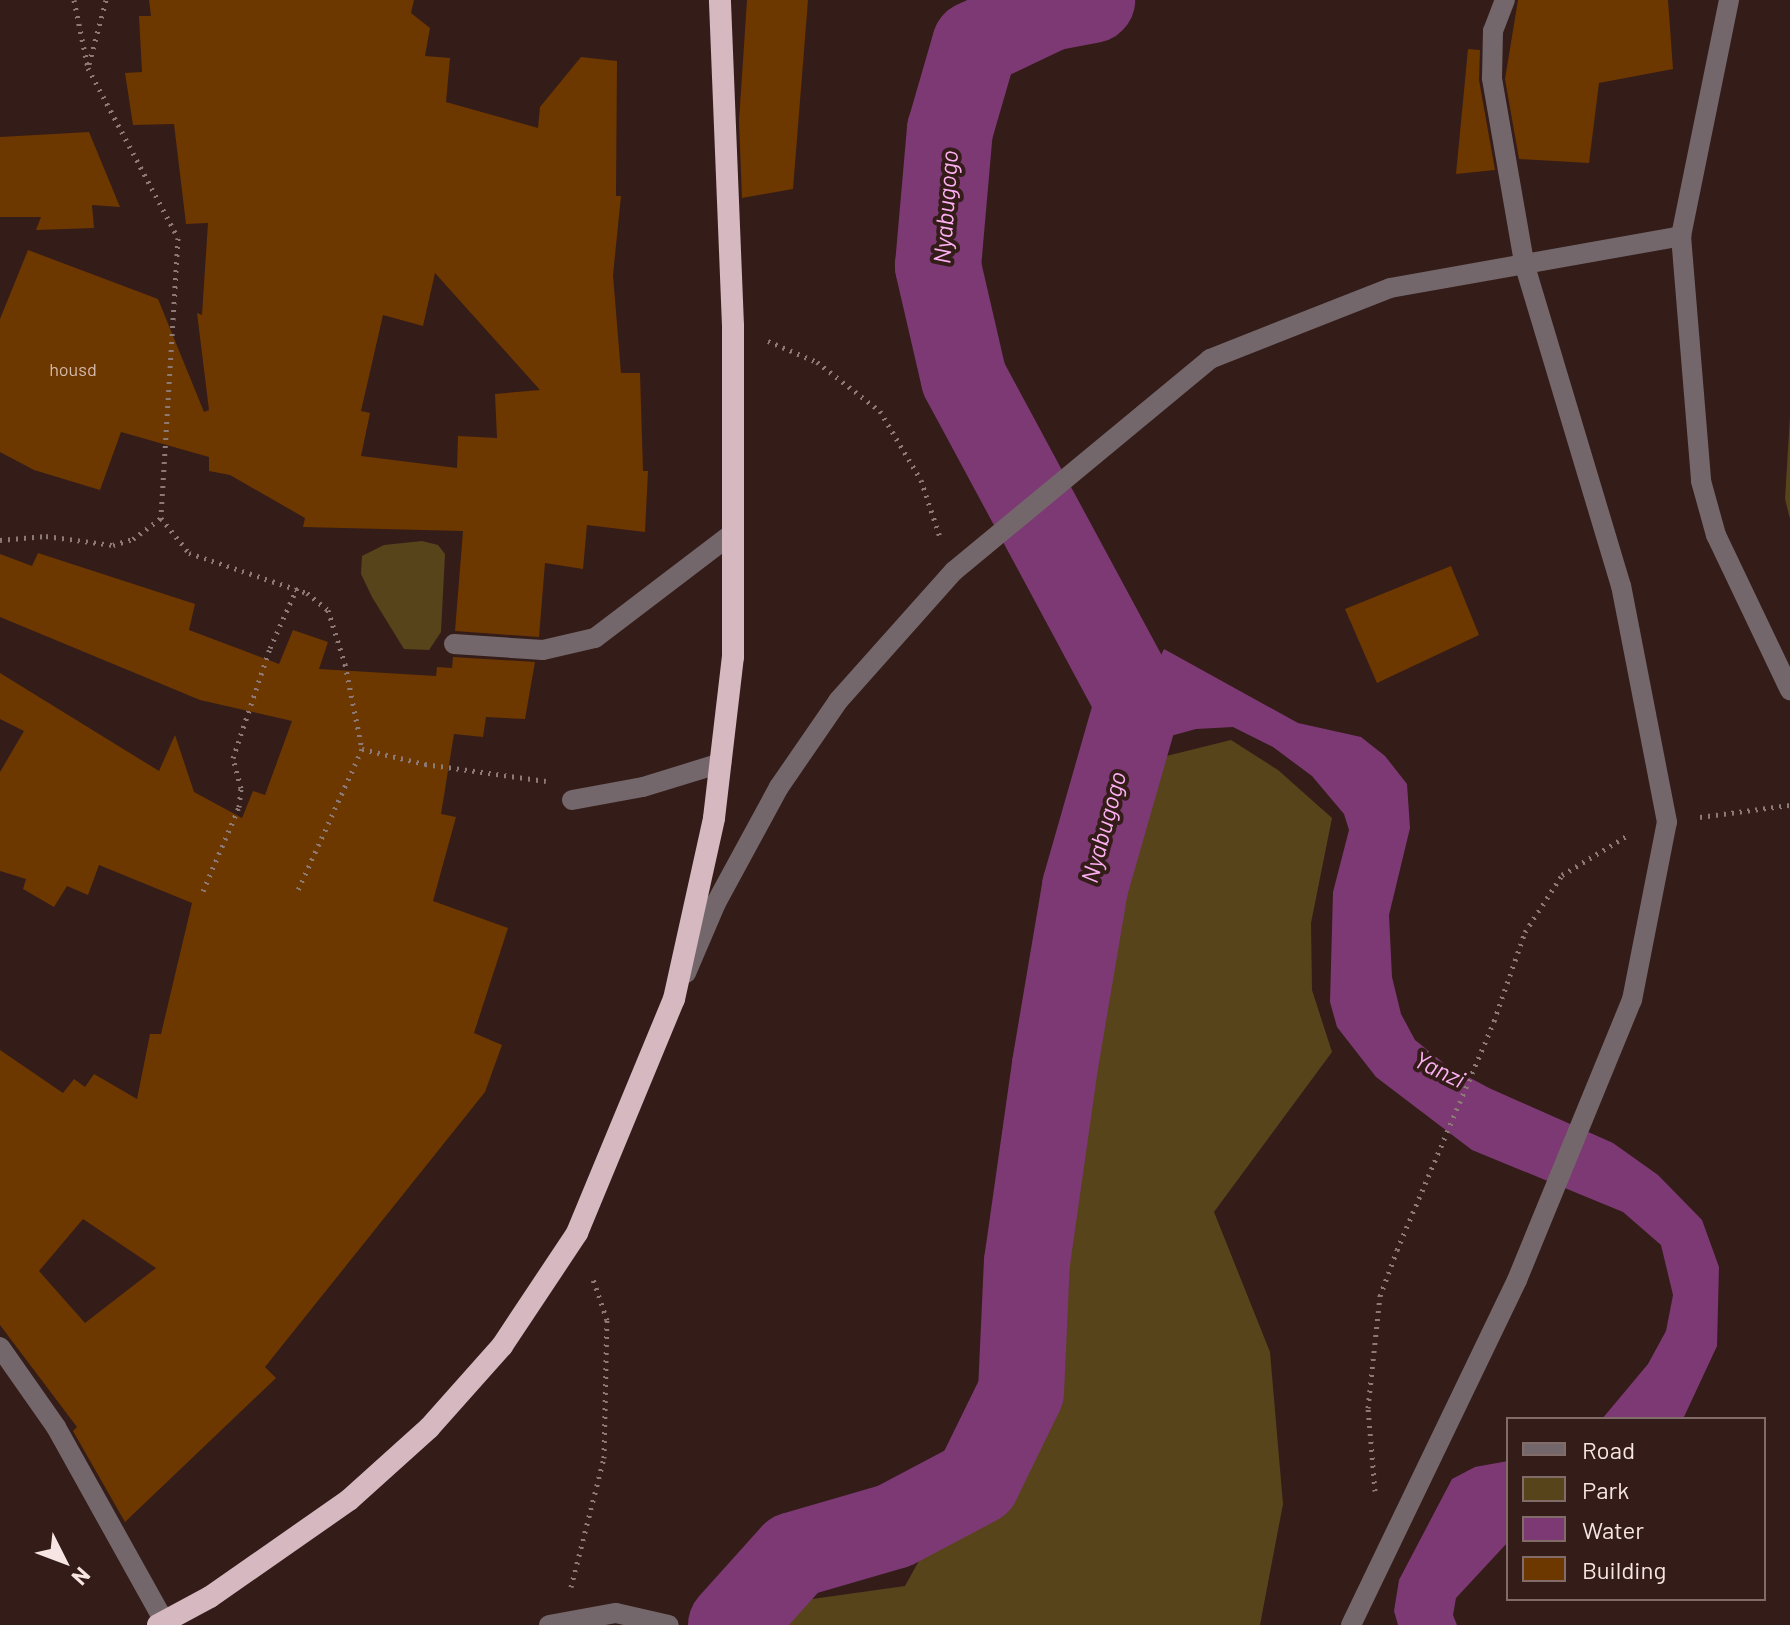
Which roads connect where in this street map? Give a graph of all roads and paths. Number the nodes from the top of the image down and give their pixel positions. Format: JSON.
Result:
{"nodes":[{"id":1,"x":74,"y":0,"type":"edge"},
{"id":2,"x":106,"y":0,"type":"edge"},
{"id":3,"x":720,"y":0,"type":"edge"},
{"id":4,"x":1505,"y":0,"type":"edge"},
{"id":5,"x":1729,"y":0,"type":"edge"},
{"id":6,"x":88,"y":68,"type":"junction"},
{"id":7,"x":1681,"y":236,"type":"junction"},
{"id":8,"x":1524,"y":262,"type":"junction"},
{"id":9,"x":733,"y":326,"type":"junction"},
{"id":10,"x":161,"y":518,"type":"junction"},
{"id":11,"x":734,"y":532,"type":"junction"},
{"id":12,"x":0,"y":540,"type":"edge"},
{"id":13,"x":954,"y":571,"type":"junction"},
{"id":14,"x":297,"y":588,"type":"junction"},
{"id":15,"x":454,"y":644,"type":"dead end"},
{"id":16,"x":1790,"y":690,"type":"edge"},
{"id":17,"x":362,"y":749,"type":"junction"},
{"id":18,"x":721,"y":763,"type":"junction"},
{"id":19,"x":572,"y":800,"type":"joint"},
{"id":20,"x":1790,"y":805,"type":"edge"},
{"id":21,"x":1667,"y":822,"type":"junction"},
{"id":22,"x":298,"y":890,"type":"dead end"},
{"id":23,"x":203,"y":891,"type":"dead end"},
{"id":24,"x":674,"y":999,"type":"junction"},
{"id":25,"x":577,"y":1233,"type":"junction"},
{"id":26,"x":0,"y":1347,"type":"edge"},
{"id":27,"x":1392,"y":1540,"type":"junction"},
{"id":28,"x":1359,"y":1622,"type":"edge"},
{"id":29,"x":164,"y":1624,"type":"edge"},
{"id":30,"x":558,"y":1624,"type":"edge"},
{"id":31,"x":669,"y":1625,"type":"edge"}],
"edges":[{"from":1,"to":6,"type":"path"},
{"from":2,"to":6,"type":"path"},
{"from":3,"to":9,"type":"highway"},
{"from":4,"to":8,"type":"street"},
{"from":5,"to":7,"type":"street"},
{"from":6,"to":10,"type":"path"},
{"from":7,"to":8,"type":"street"},
{"from":7,"to":16,"type":"street"},
{"from":8,"to":13,"type":"street"},
{"from":8,"to":21,"type":"street"},
{"from":9,"to":11,"type":"highway"},
{"from":9,"to":13,"type":"path"},
{"from":10,"to":12,"type":"path"},
{"from":10,"to":14,"type":"path"},
{"from":11,"to":15,"type":"street"},
{"from":11,"to":18,"type":"highway"},
{"from":13,"to":24,"type":"street"},
{"from":14,"to":17,"type":"path"},
{"from":14,"to":23,"type":"path"},
{"from":17,"to":19,"type":"path"},
{"from":17,"to":22,"type":"path"},
{"from":18,"to":19,"type":"street"},
{"from":18,"to":24,"type":"highway"},
{"from":20,"to":21,"type":"path"},
{"from":21,"to":27,"type":"street"},
{"from":21,"to":27,"type":"path"},
{"from":24,"to":25,"type":"highway"},
{"from":25,"to":29,"type":"highway"},
{"from":25,"to":30,"type":"path"},
{"from":26,"to":29,"type":"street"},
{"from":27,"to":28,"type":"street"},
{"from":30,"to":31,"type":"street"}]}
